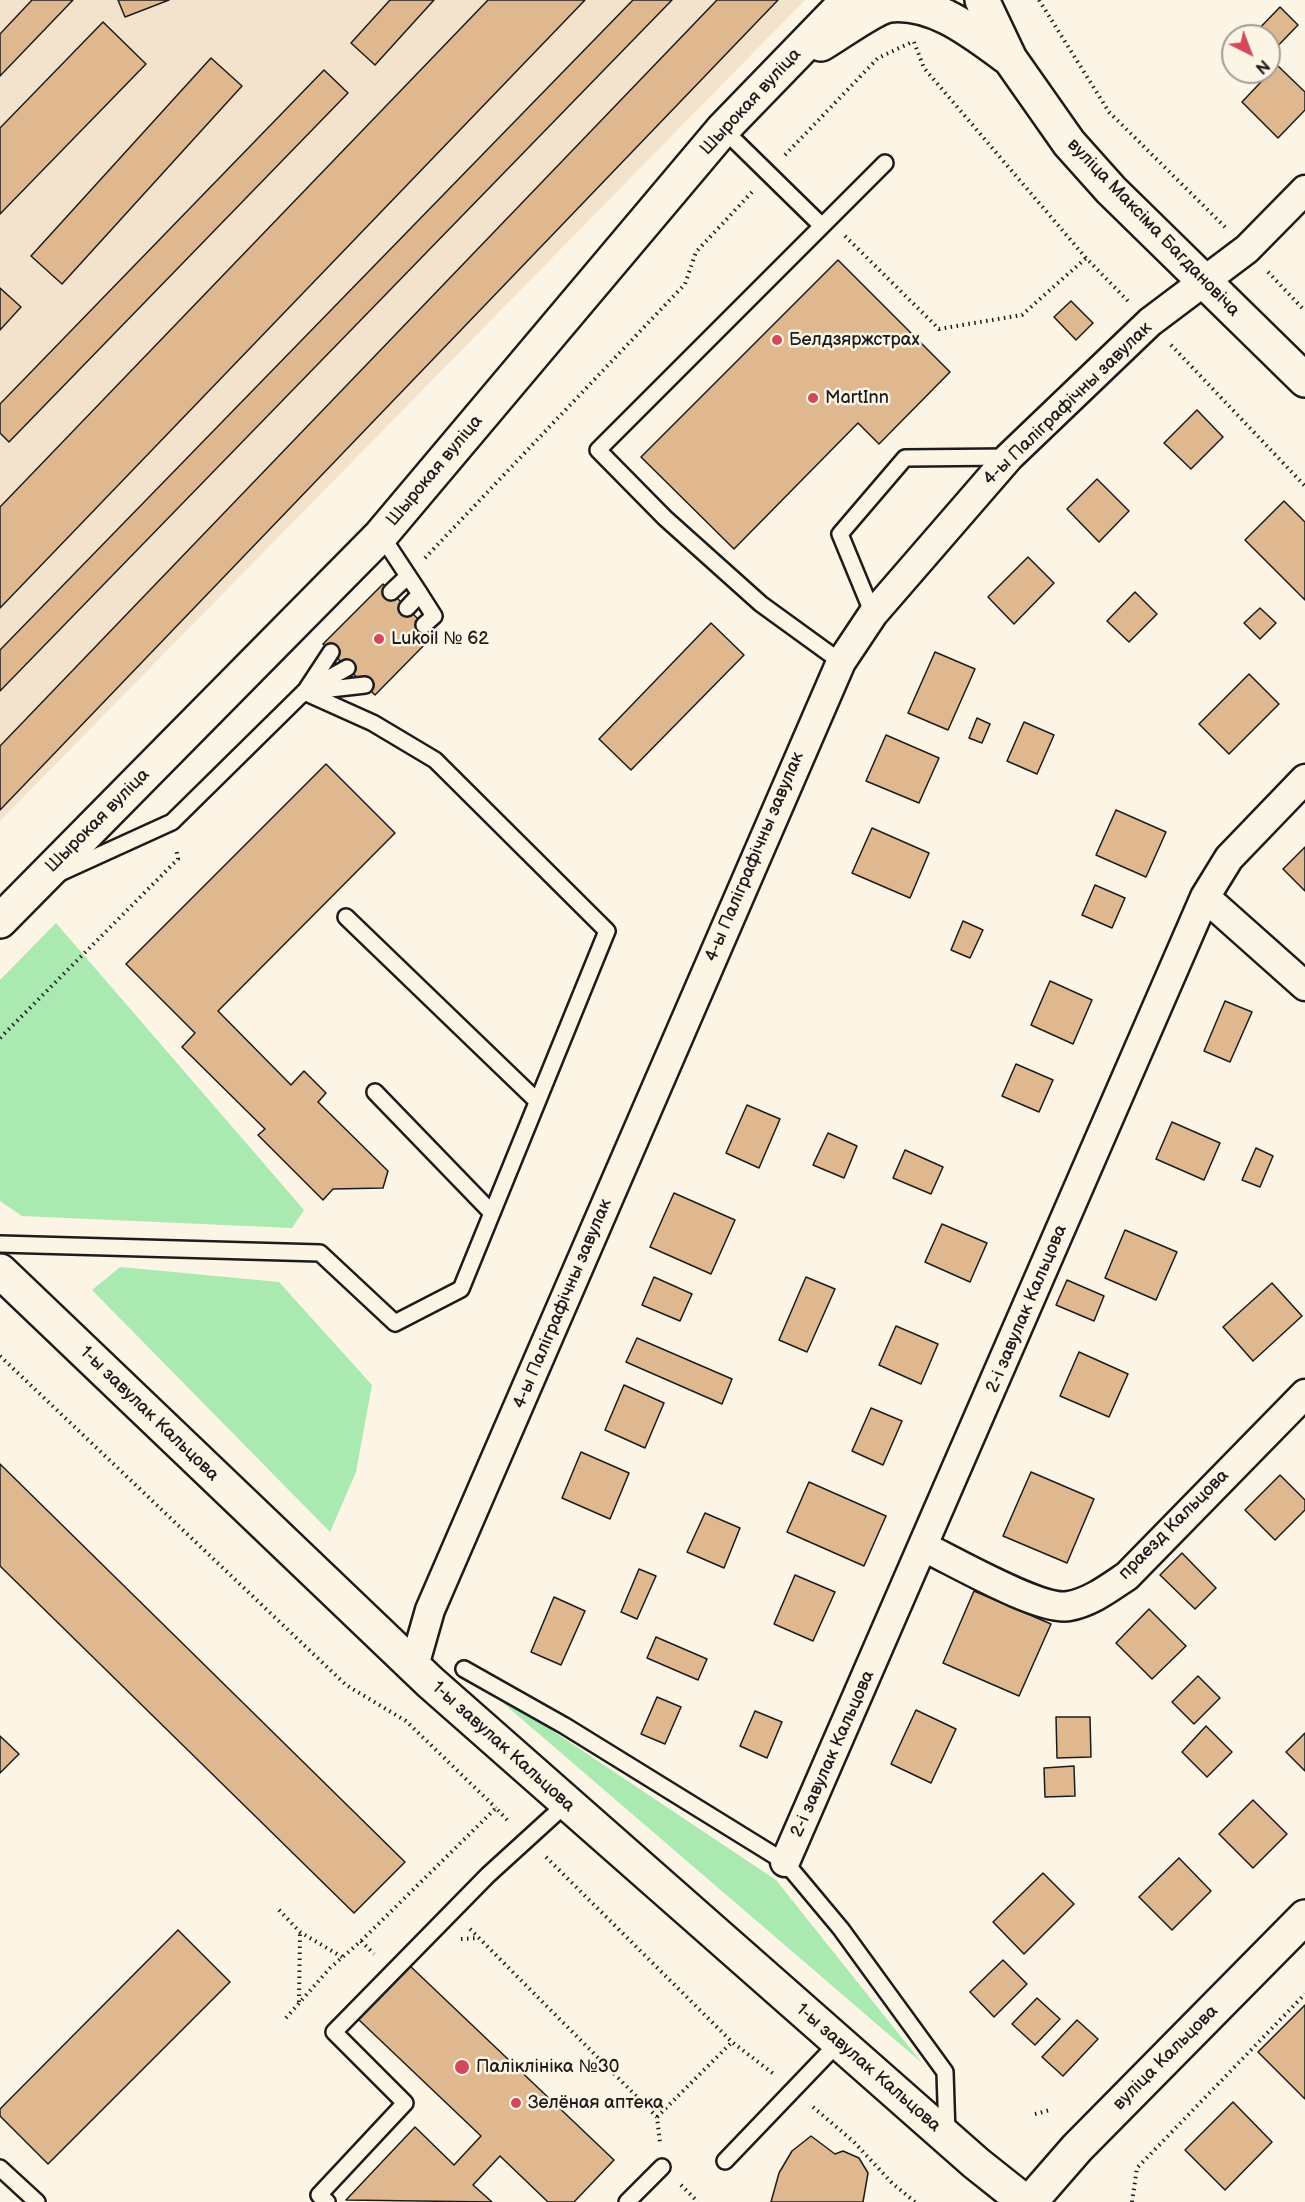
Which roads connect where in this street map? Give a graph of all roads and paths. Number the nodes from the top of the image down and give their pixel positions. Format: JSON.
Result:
{"nodes":[{"id":1,"x":848,"y":0,"type":"edge"},
{"id":2,"x":982,"y":0,"type":"edge"},
{"id":3,"x":1039,"y":0,"type":"edge"},
{"id":4,"x":1010,"y":59,"type":"junction"},
{"id":5,"x":784,"y":66,"type":"junction"},
{"id":6,"x":723,"y":129,"type":"junction"},
{"id":7,"x":885,"y":163,"type":"dead end"},
{"id":8,"x":770,"y":172,"type":"junction"},
{"id":9,"x":1305,"y":190,"type":"edge"},
{"id":10,"x":822,"y":225,"type":"junction"},
{"id":11,"x":1247,"y":249,"type":"junction"},
{"id":12,"x":1086,"y":258,"type":"junction"},
{"id":13,"x":1203,"y":282,"type":"junction"},
{"id":14,"x":1305,"y":311,"type":"edge"},
{"id":15,"x":1150,"y":322,"type":"junction"},
{"id":16,"x":1305,"y":380,"type":"edge"},
{"id":17,"x":1009,"y":457,"type":"junction"},
{"id":18,"x":1305,"y":486,"type":"edge"},
{"id":19,"x":381,"y":535,"type":"junction"},
{"id":20,"x":408,"y":576,"type":"junction"},
{"id":21,"x":391,"y":592,"type":"dead end"},
{"id":22,"x":420,"y":594,"type":"junction"},
{"id":23,"x":407,"y":608,"type":"dead end"},
{"id":24,"x":873,"y":614,"type":"junction"},
{"id":25,"x":424,"y":625,"type":"dead end"},
{"id":26,"x":331,"y":652,"type":"dead end"},
{"id":27,"x":841,"y":662,"type":"junction"},
{"id":28,"x":347,"y":668,"type":"dead end"},
{"id":29,"x":365,"y":685,"type":"dead end"},
{"id":30,"x":304,"y":692,"type":"junction"},
{"id":31,"x":1305,"y":779,"type":"edge"},
{"id":32,"x":172,"y":822,"type":"junction"},
{"id":33,"x":36,"y":884,"type":"junction"},
{"id":34,"x":1205,"y":897,"type":"junction"},
{"id":35,"x":346,"y":917,"type":"dead end"},
{"id":36,"x":0,"y":921,"type":"edge"},
{"id":37,"x":1305,"y":986,"type":"edge"},
{"id":38,"x":0,"y":1038,"type":"edge"},
{"id":39,"x":375,"y":1092,"type":"dead end"},
{"id":40,"x":537,"y":1101,"type":"junction"},
{"id":41,"x":492,"y":1213,"type":"junction"},
{"id":42,"x":0,"y":1244,"type":"edge"},
{"id":43,"x":0,"y":1271,"type":"edge"},
{"id":44,"x":0,"y":1356,"type":"edge"},
{"id":45,"x":1305,"y":1394,"type":"edge"},
{"id":46,"x":924,"y":1547,"type":"junction"},
{"id":47,"x":414,"y":1666,"type":"junction"},
{"id":48,"x":464,"y":1668,"type":"dead end"},
{"id":49,"x":567,"y":1803,"type":"junction"},
{"id":50,"x":496,"y":1808,"type":"junction"},
{"id":51,"x":527,"y":1838,"type":"junction"},
{"id":52,"x":786,"y":1862,"type":"junction"},
{"id":53,"x":279,"y":1910,"type":"dead end"},
{"id":54,"x":452,"y":1911,"type":"junction"},
{"id":55,"x":1305,"y":1917,"type":"edge"},
{"id":56,"x":300,"y":1932,"type":"junction"},
{"id":57,"x":362,"y":1941,"type":"junction"},
{"id":58,"x":370,"y":1949,"type":"dead end"},
{"id":59,"x":342,"y":1957,"type":"junction"},
{"id":60,"x":1305,"y":1994,"type":"edge"},
{"id":61,"x":299,"y":2003,"type":"junction"},
{"id":62,"x":286,"y":2018,"type":"dead end"},
{"id":63,"x":732,"y":2042,"type":"junction"},
{"id":64,"x":839,"y":2042,"type":"junction"},
{"id":65,"x":794,"y":2091,"type":"junction"},
{"id":66,"x":1050,"y":2110,"type":"dead end"},
{"id":67,"x":1035,"y":2114,"type":"dead end"},
{"id":68,"x":657,"y":2117,"type":"junction"},
{"id":69,"x":948,"y":2138,"type":"junction"},
{"id":70,"x":725,"y":2161,"type":"dead end"},
{"id":71,"x":662,"y":2167,"type":"junction"},
{"id":72,"x":0,"y":2168,"type":"edge"},
{"id":73,"x":37,"y":2202,"type":"edge"},
{"id":74,"x":327,"y":2202,"type":"edge"},
{"id":75,"x":627,"y":2202,"type":"edge"},
{"id":76,"x":698,"y":2202,"type":"edge"},
{"id":77,"x":915,"y":2202,"type":"edge"},
{"id":78,"x":1025,"y":2202,"type":"edge"},
{"id":79,"x":1030,"y":2202,"type":"edge"},
{"id":80,"x":1132,"y":2202,"type":"edge"}],
"edges":[{"from":1,"to":5,"type":"main road","name":"Шырокая вуліца"},
{"from":2,"to":4,"type":"main road","name":"вуліца Максіма Багдановіча"},
{"from":3,"to":11,"type":"path"},
{"from":4,"to":5,"type":"main road"},
{"from":4,"to":13,"type":"main road","name":"вуліца Максіма Багдановіча"},
{"from":5,"to":6,"type":"main road","name":"Шырокая вуліца"},
{"from":6,"to":8,"type":"lane"},
{"from":6,"to":19,"type":"main road","name":"Шырокая вуліца"},
{"from":7,"to":10,"type":"lane"},
{"from":8,"to":10,"type":"lane"},
{"from":8,"to":12,"type":"path"},
{"from":8,"to":20,"type":"path"},
{"from":9,"to":11,"type":"street","name":"4-ы Паліграфічны завулак"},
{"from":10,"to":12,"type":"path"},
{"from":10,"to":27,"type":"lane"},
{"from":11,"to":13,"type":"street","name":"4-ы Паліграфічны завулак"},
{"from":11,"to":14,"type":"path"},
{"from":12,"to":15,"type":"path"},
{"from":13,"to":15,"type":"street","name":"4-ы Паліграфічны завулак"},
{"from":13,"to":16,"type":"main road","name":"вуліца Максіма Багдановіча"},
{"from":15,"to":17,"type":"street","name":"4-ы Паліграфічны завулак"},
{"from":15,"to":18,"type":"path"},
{"from":17,"to":24,"type":"street","name":"4-ы Паліграфічны завулак"},
{"from":17,"to":24,"type":"lane"},
{"from":19,"to":20,"type":"lane"},
{"from":19,"to":33,"type":"main road","name":"Шырокая вуліца"},
{"from":20,"to":21,"type":"lane"},
{"from":20,"to":22,"type":"lane"},
{"from":22,"to":23,"type":"lane"},
{"from":22,"to":25,"type":"lane"},
{"from":24,"to":27,"type":"street","name":"4-ы Паліграфічны завулак"},
{"from":26,"to":30,"type":"lane"},
{"from":27,"to":47,"type":"street","name":"4-ы Паліграфічны завулак"},
{"from":28,"to":30,"type":"lane"},
{"from":29,"to":30,"type":"lane"},
{"from":30,"to":32,"type":"lane"},
{"from":30,"to":40,"type":"lane"},
{"from":31,"to":34,"type":"street","name":"2-і завулак Кальцова"},
{"from":32,"to":33,"type":"lane"},
{"from":32,"to":38,"type":"path"},
{"from":33,"to":36,"type":"main road","name":"Шырокая вуліца"},
{"from":34,"to":37,"type":"street"},
{"from":34,"to":46,"type":"street","name":"2-і завулак Кальцова"},
{"from":35,"to":40,"type":"lane"},
{"from":39,"to":41,"type":"lane"},
{"from":40,"to":41,"type":"lane"},
{"from":41,"to":42,"type":"lane"},
{"from":43,"to":47,"type":"main road","name":"1-ы завулак Кальцова"},
{"from":44,"to":50,"type":"path"},
{"from":45,"to":46,"type":"street","name":"праезд Кальцова"},
{"from":46,"to":52,"type":"street","name":"2-і завулак Кальцова"},
{"from":47,"to":49,"type":"main road","name":"1-ы завулак Кальцова"},
{"from":48,"to":52,"type":"lane"},
{"from":49,"to":51,"type":"lane"},
{"from":49,"to":64,"type":"main road","name":"1-ы завулак Кальцова"},
{"from":50,"to":51,"type":"path"},
{"from":50,"to":57,"type":"path"},
{"from":51,"to":54,"type":"lane"},
{"from":51,"to":63,"type":"path"},
{"from":52,"to":69,"type":"lane"},
{"from":53,"to":56,"type":"path"},
{"from":54,"to":68,"type":"path"},
{"from":54,"to":74,"type":"lane"},
{"from":55,"to":79,"type":"main road","name":"вуліца Кальцова"},
{"from":56,"to":59,"type":"path"},
{"from":56,"to":61,"type":"path"},
{"from":57,"to":58,"type":"path"},
{"from":57,"to":59,"type":"path"},
{"from":59,"to":61,"type":"path"},
{"from":60,"to":80,"type":"path"},
{"from":61,"to":62,"type":"path"},
{"from":63,"to":65,"type":"path"},
{"from":63,"to":68,"type":"path"},
{"from":64,"to":65,"type":"lane"},
{"from":64,"to":69,"type":"main road","name":"1-ы завулак Кальцова"},
{"from":65,"to":70,"type":"lane"},
{"from":65,"to":77,"type":"path"},
{"from":66,"to":67,"type":"path"},
{"from":68,"to":71,"type":"path"},
{"from":69,"to":78,"type":"main road","name":"1-ы завулак Кальцова"},
{"from":71,"to":75,"type":"lane"},
{"from":71,"to":76,"type":"path"},
{"from":72,"to":73,"type":"lane"}]}
